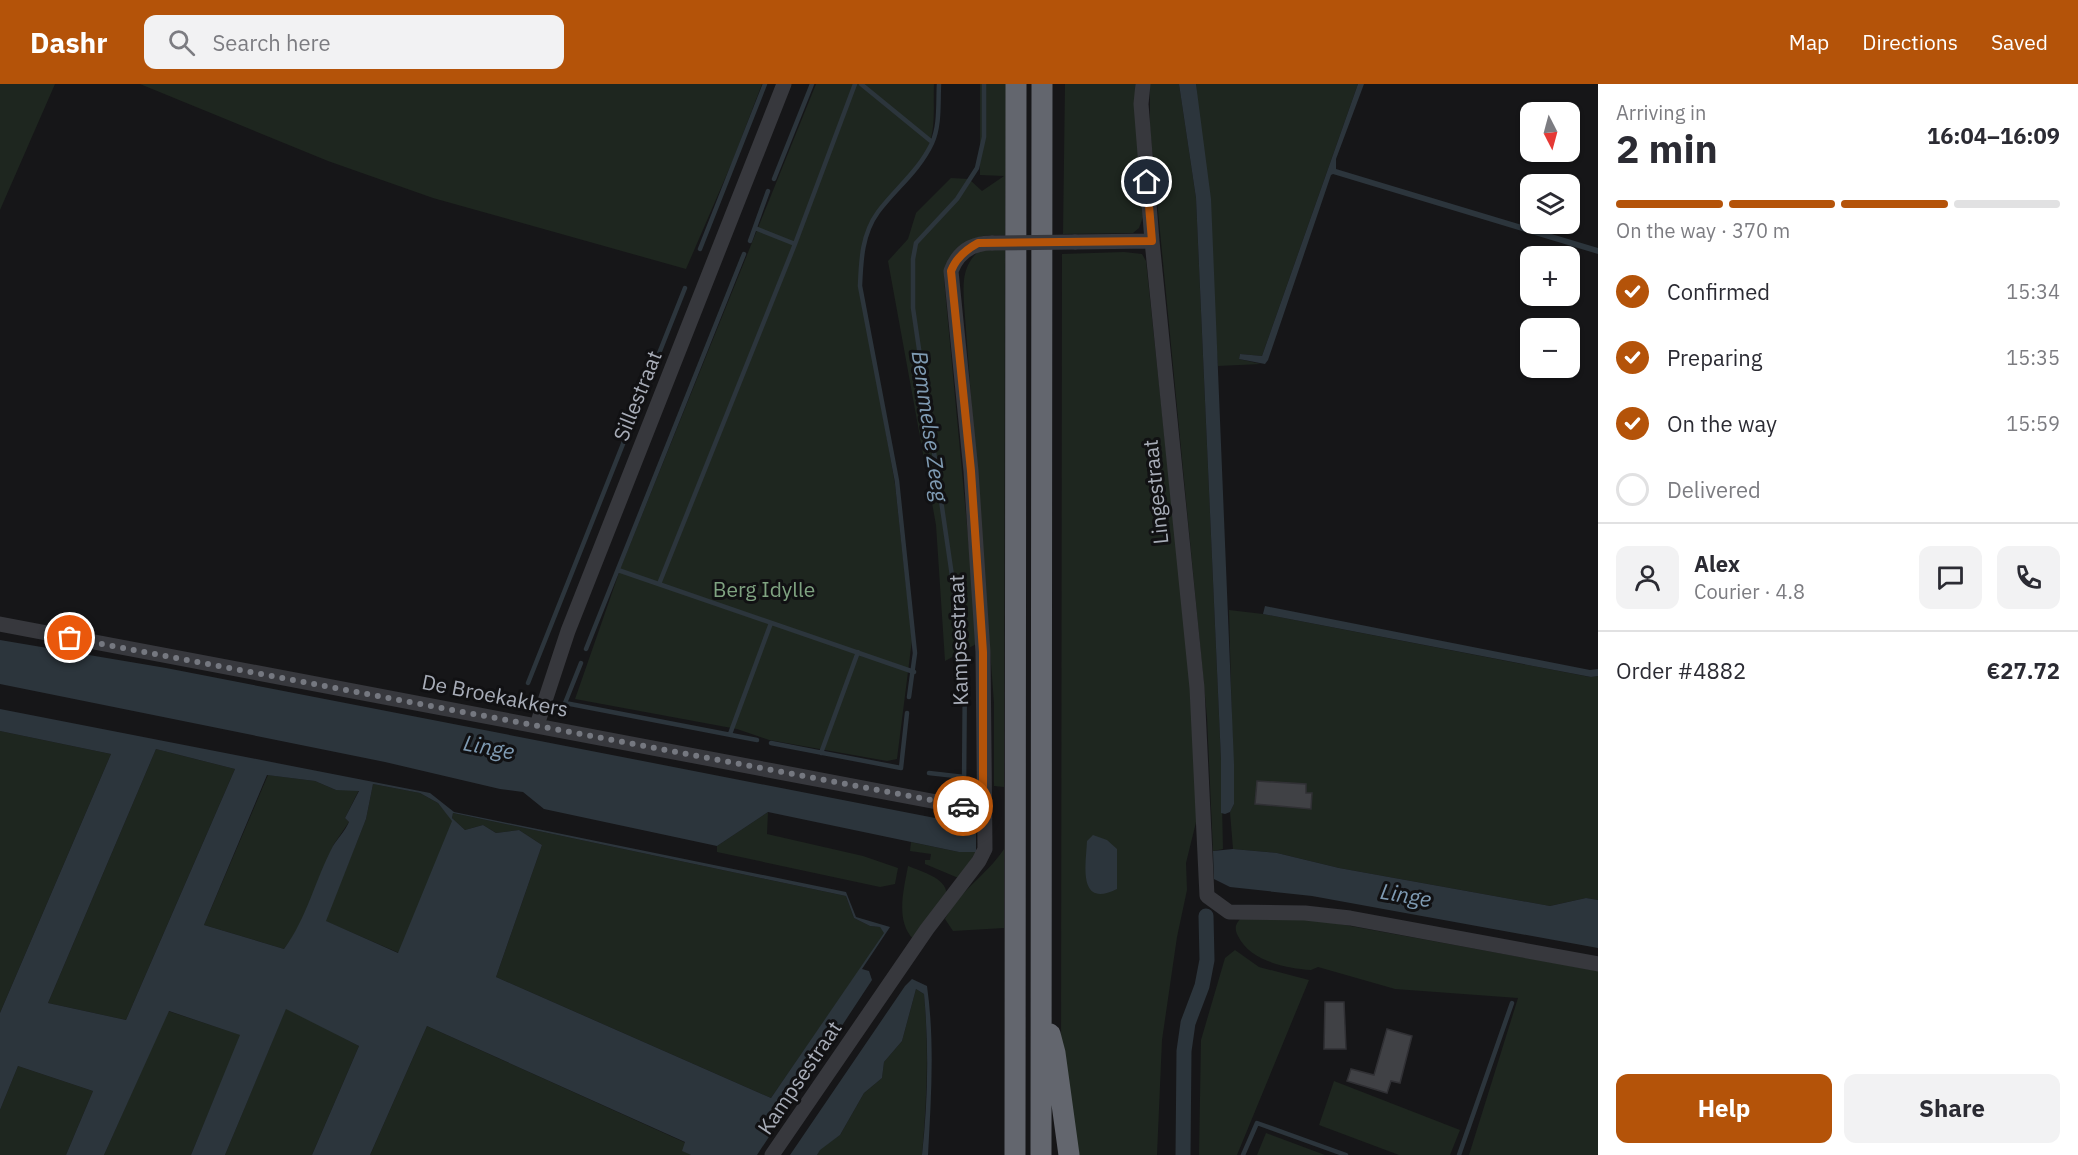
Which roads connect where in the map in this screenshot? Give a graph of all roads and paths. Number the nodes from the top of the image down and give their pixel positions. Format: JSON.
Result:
{"nodes":[{"id":1,"x":784,"y":84,"type":"edge"},
{"id":2,"x":1016,"y":84,"type":"edge"},
{"id":3,"x":1042,"y":84,"type":"edge"},
{"id":4,"x":1143,"y":84,"type":"edge"},
{"id":5,"x":1152,"y":241,"type":"junction"},
{"id":6,"x":0,"y":624,"type":"edge"},
{"id":7,"x":537,"y":725,"type":"junction"},
{"id":8,"x":983,"y":807,"type":"junction"},
{"id":9,"x":1598,"y":964,"type":"edge"},
{"id":10,"x":1042,"y":1002,"type":"junction"},
{"id":11,"x":772,"y":1155,"type":"edge"},
{"id":12,"x":1015,"y":1155,"type":"edge"},
{"id":13,"x":1041,"y":1155,"type":"edge"},
{"id":14,"x":1070,"y":1155,"type":"edge"}],
"edges":[{"from":1,"to":7,"type":"street","name":"Sillestraat"},
{"from":2,"to":12,"type":"highway"},
{"from":3,"to":10,"type":"highway"},
{"from":4,"to":5,"type":"street","name":"Lingestraat"},
{"from":5,"to":8,"type":"street","name":"Kampsestraat","bridge":true},
{"from":5,"to":9,"type":"street","name":"Lingestraat"},
{"from":6,"to":7,"type":"street","name":"De Broekakkers"},
{"from":7,"to":8,"type":"street","name":"De Broekakkers"},
{"from":8,"to":11,"type":"street","name":"Kampsestraat"},
{"from":10,"to":13,"type":"highway"},
{"from":10,"to":14,"type":"highway"}]}
